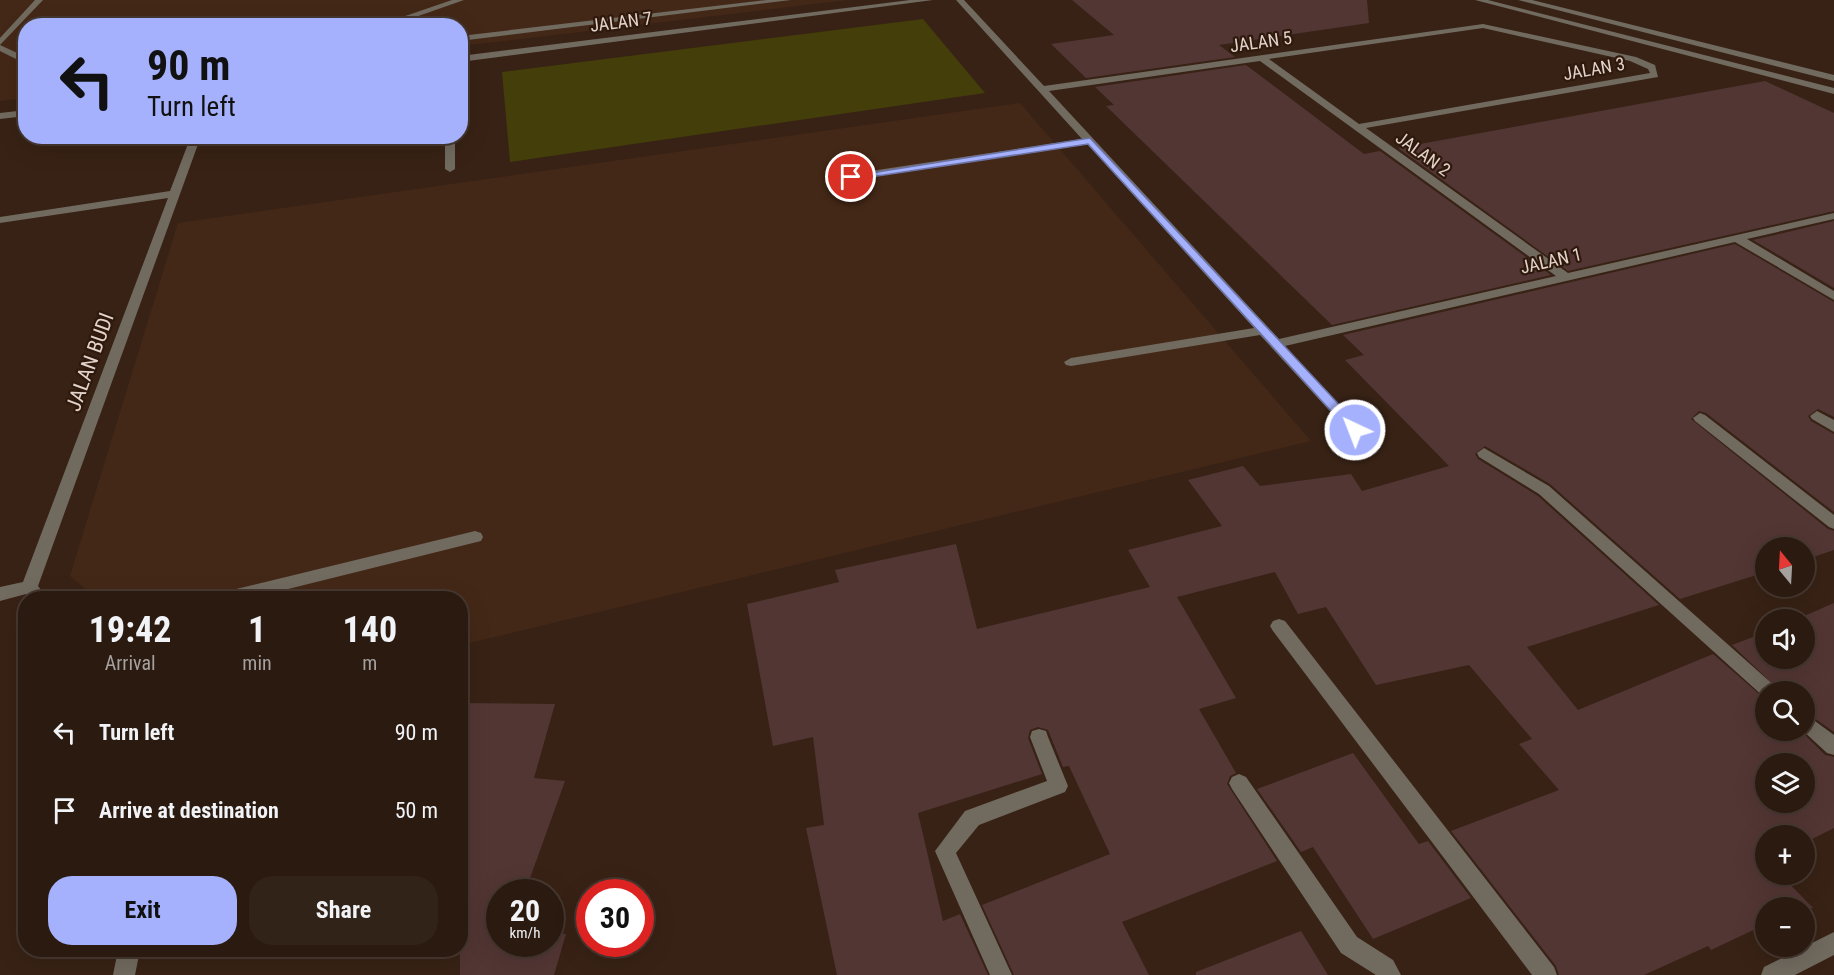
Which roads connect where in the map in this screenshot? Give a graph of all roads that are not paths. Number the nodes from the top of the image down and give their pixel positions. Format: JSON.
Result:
{"nodes":[{"id":1,"x":39,"y":0,"type":"edge"},
{"id":2,"x":460,"y":0,"type":"edge"},
{"id":3,"x":687,"y":0,"type":"edge"},
{"id":4,"x":787,"y":0,"type":"edge"},
{"id":5,"x":929,"y":0,"type":"edge"},
{"id":6,"x":960,"y":0,"type":"edge"},
{"id":7,"x":1479,"y":0,"type":"edge"},
{"id":8,"x":1522,"y":0,"type":"edge"},
{"id":9,"x":692,"y":11,"type":"junction"},
{"id":10,"x":24,"y":18,"type":"edge"},
{"id":11,"x":405,"y":18,"type":"edge"},
{"id":12,"x":18,"y":25,"type":"edge"},
{"id":13,"x":1483,"y":26,"type":"joint"},
{"id":14,"x":468,"y":38,"type":"edge"},
{"id":15,"x":0,"y":46,"type":"edge"},
{"id":16,"x":18,"y":56,"type":"edge"},
{"id":17,"x":468,"y":58,"type":"edge"},
{"id":18,"x":1263,"y":58,"type":"junction"},
{"id":19,"x":1834,"y":78,"type":"edge"},
{"id":20,"x":1043,"y":89,"type":"junction"},
{"id":21,"x":1834,"y":91,"type":"edge"},
{"id":22,"x":18,"y":113,"type":"edge"},
{"id":23,"x":0,"y":116,"type":"edge"},
{"id":24,"x":1357,"y":126,"type":"junction"},
{"id":25,"x":1090,"y":141,"type":"junction"},
{"id":26,"x":193,"y":144,"type":"edge"},
{"id":27,"x":450,"y":144,"type":"edge"},
{"id":28,"x":450,"y":169,"type":"dead end"},
{"id":29,"x":851,"y":177,"type":"dead end"},
{"id":30,"x":174,"y":194,"type":"junction"},
{"id":31,"x":1834,"y":216,"type":"edge"},
{"id":32,"x":0,"y":220,"type":"edge"},
{"id":33,"x":1736,"y":238,"type":"junction"},
{"id":34,"x":1564,"y":276,"type":"junction"},
{"id":35,"x":1834,"y":296,"type":"edge"},
{"id":36,"x":1264,"y":330,"type":"junction"},
{"id":37,"x":1276,"y":344,"type":"junction"},
{"id":38,"x":1071,"y":362,"type":"dead end"},
{"id":39,"x":1817,"y":416,"type":"dead end"},
{"id":40,"x":1700,"y":418,"type":"dead end"},
{"id":41,"x":1834,"y":427,"type":"edge"},
{"id":42,"x":1355,"y":430,"type":"dead end"},
{"id":43,"x":1484,"y":453,"type":"dead end"},
{"id":44,"x":1834,"y":523,"type":"edge"},
{"id":45,"x":475,"y":537,"type":"dead end"},
{"id":46,"x":35,"y":591,"type":"edge"},
{"id":47,"x":256,"y":591,"type":"edge"},
{"id":48,"x":18,"y":593,"type":"edge"},
{"id":49,"x":0,"y":594,"type":"edge"},
{"id":50,"x":1279,"y":626,"type":"dead end"},
{"id":51,"x":1758,"y":681,"type":"edge"},
{"id":52,"x":1815,"y":731,"type":"edge"},
{"id":53,"x":1039,"y":736,"type":"dead end"},
{"id":54,"x":1834,"y":747,"type":"edge"},
{"id":55,"x":1239,"y":783,"type":"dead end"},
{"id":56,"x":1834,"y":943,"type":"edge"},
{"id":57,"x":128,"y":957,"type":"edge"},
{"id":58,"x":124,"y":975,"type":"edge"},
{"id":59,"x":1001,"y":975,"type":"edge"},
{"id":60,"x":1390,"y":975,"type":"edge"},
{"id":61,"x":1546,"y":975,"type":"edge"},
{"id":62,"x":1772,"y":975,"type":"edge"}],
"edges":[{"from":1,"to":10,"type":"street"},
{"from":2,"to":11,"type":"street"},
{"from":3,"to":9,"type":"street"},
{"from":4,"to":9,"type":"street"},
{"from":5,"to":17,"type":"street","name":"JALAN 7"},
{"from":6,"to":20,"type":"street"},
{"from":7,"to":21,"type":"street"},
{"from":8,"to":19,"type":"street"},
{"from":9,"to":14,"type":"street"},
{"from":12,"to":15,"type":"street"},
{"from":13,"to":18,"type":"street","name":"JALAN 5"},
{"from":13,"to":24,"type":"street","name":"JALAN 3"},
{"from":15,"to":16,"type":"street"},
{"from":18,"to":20,"type":"street","name":"JALAN 5"},
{"from":18,"to":24,"type":"street","name":"JALAN 2"},
{"from":20,"to":25,"type":"street"},
{"from":22,"to":23,"type":"street"},
{"from":24,"to":34,"type":"street","name":"JALAN 2"},
{"from":25,"to":29,"type":"street"},
{"from":25,"to":36,"type":"street"},
{"from":26,"to":30,"type":"street","name":"JALAN BUDI"},
{"from":27,"to":28,"type":"street"},
{"from":30,"to":32,"type":"street"},
{"from":30,"to":46,"type":"street","name":"JALAN BUDI"},
{"from":31,"to":33,"type":"street","name":"JALAN 1"},
{"from":33,"to":34,"type":"street","name":"JALAN 1"},
{"from":33,"to":35,"type":"street"},
{"from":34,"to":37,"type":"street","name":"JALAN 1"},
{"from":36,"to":37,"type":"street"},
{"from":36,"to":38,"type":"street"},
{"from":37,"to":42,"type":"street"},
{"from":39,"to":41,"type":"street"},
{"from":40,"to":44,"type":"street"},
{"from":43,"to":51,"type":"street"},
{"from":45,"to":47,"type":"street"},
{"from":48,"to":49,"type":"street"},
{"from":50,"to":61,"type":"street"},
{"from":52,"to":54,"type":"street"},
{"from":53,"to":59,"type":"street"},
{"from":55,"to":60,"type":"street"},
{"from":56,"to":62,"type":"street"},
{"from":57,"to":58,"type":"street"}]}
